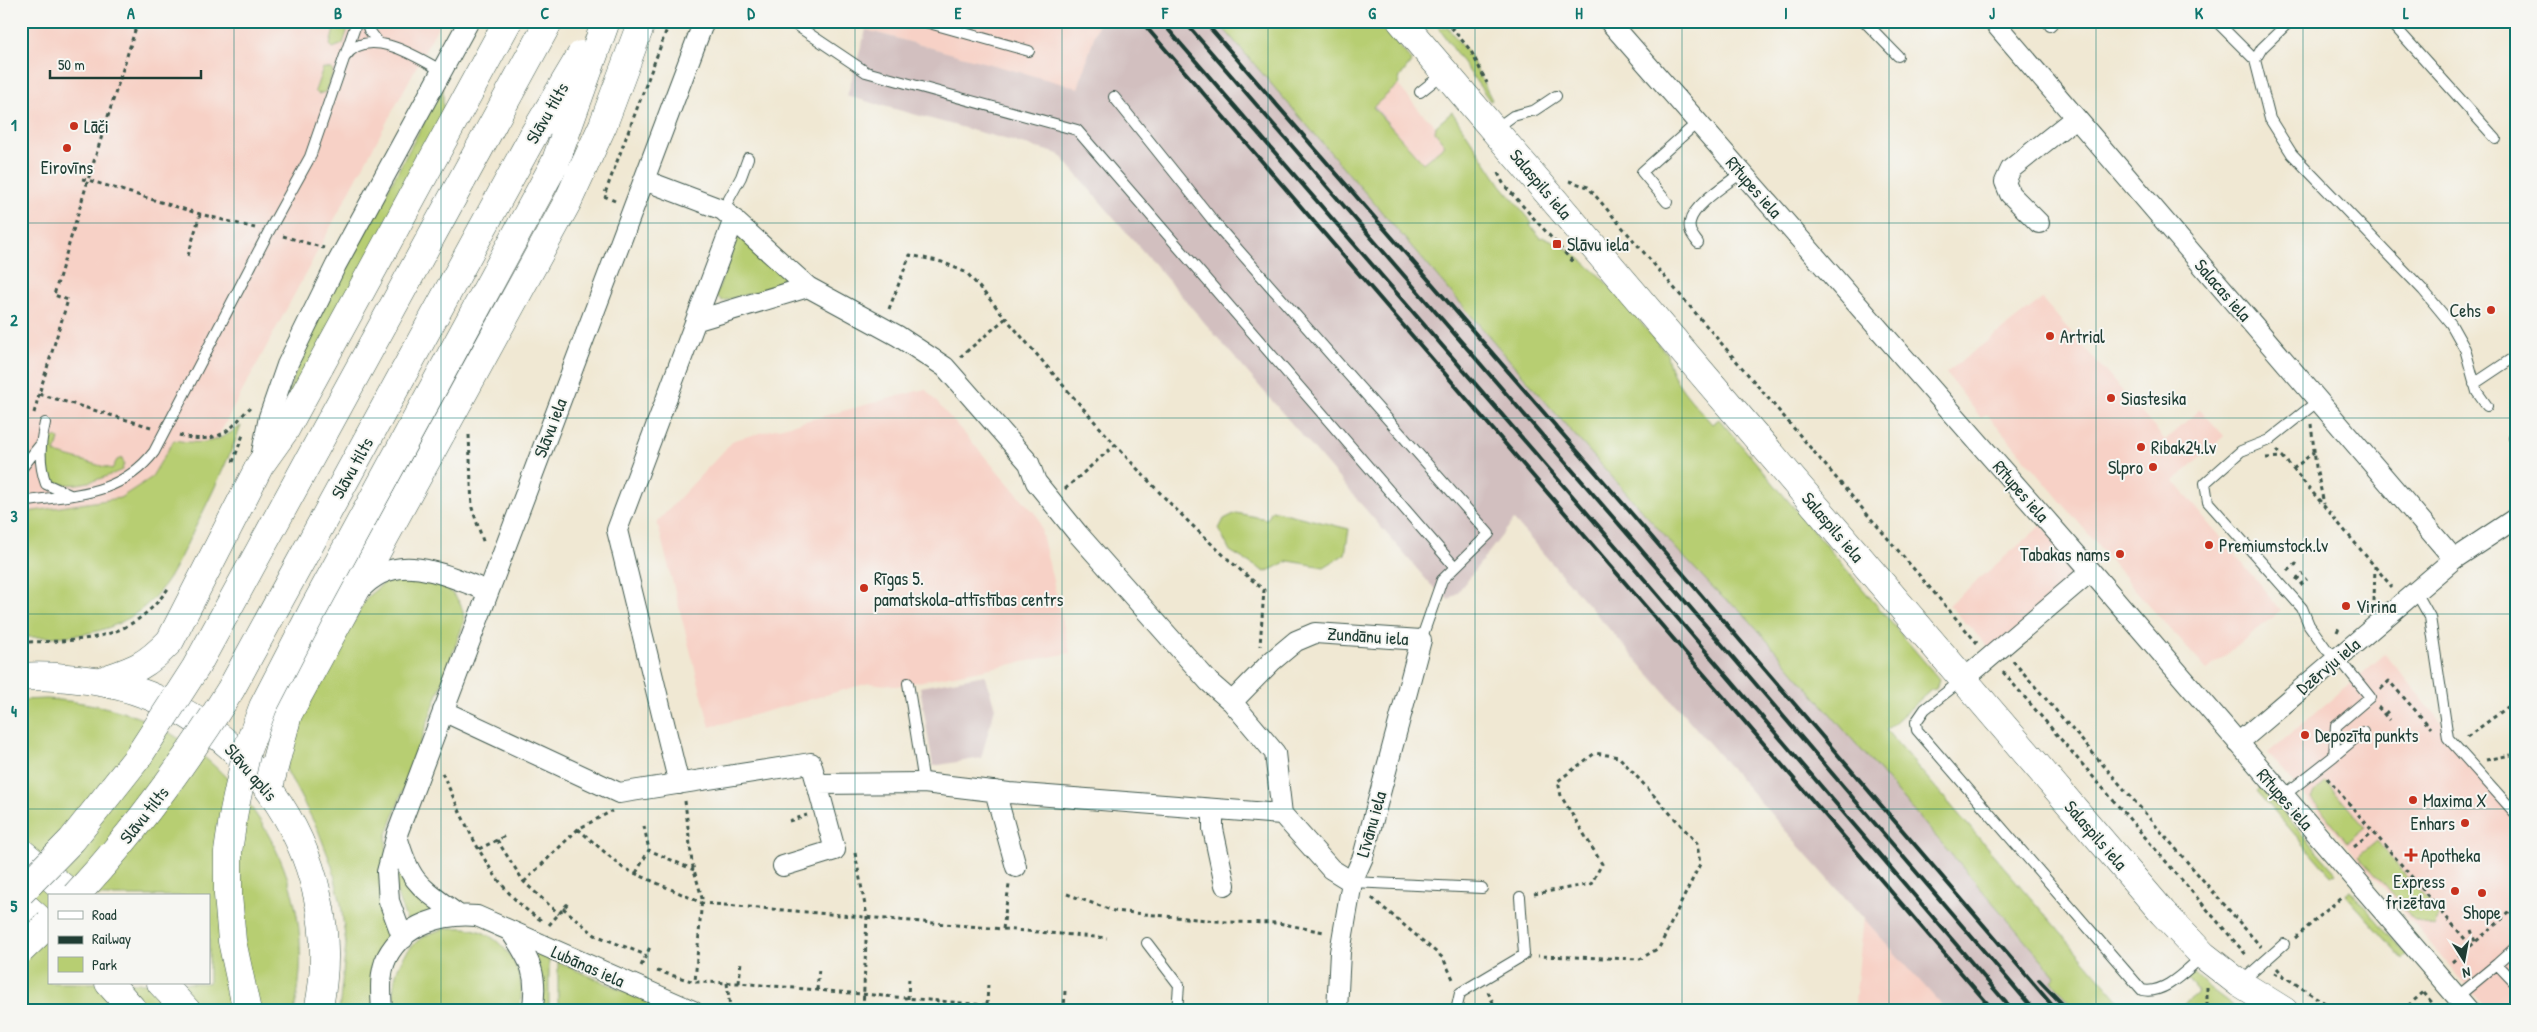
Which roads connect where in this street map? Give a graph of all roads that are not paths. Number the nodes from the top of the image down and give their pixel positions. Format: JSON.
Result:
{"nodes":[{"id":1,"x":357,"y":21,"type":"edge"},
{"id":2,"x":366,"y":21,"type":"edge"},
{"id":3,"x":469,"y":21,"type":"edge"},
{"id":4,"x":508,"y":21,"type":"edge"},
{"id":5,"x":549,"y":21,"type":"edge"},
{"id":6,"x":601,"y":21,"type":"edge"},
{"id":7,"x":606,"y":21,"type":"edge"},
{"id":8,"x":642,"y":21,"type":"edge"},
{"id":9,"x":704,"y":21,"type":"edge"},
{"id":10,"x":790,"y":21,"type":"edge"},
{"id":11,"x":922,"y":21,"type":"edge"},
{"id":12,"x":1401,"y":21,"type":"edge"},
{"id":13,"x":1609,"y":21,"type":"edge"},
{"id":14,"x":1864,"y":21,"type":"edge"},
{"id":15,"x":1992,"y":21,"type":"edge"},
{"id":16,"x":2216,"y":21,"type":"edge"},
{"id":17,"x":2290,"y":21,"type":"edge"},
{"id":18,"x":2390,"y":21,"type":"edge"},
{"id":19,"x":378,"y":42,"type":"junction"},
{"id":20,"x":1029,"y":51,"type":"dead end"},
{"id":21,"x":1898,"y":56,"type":"dead end"},
{"id":22,"x":2254,"y":60,"type":"junction"},
{"id":23,"x":342,"y":62,"type":"junction"},
{"id":24,"x":442,"y":71,"type":"junction"},
{"id":25,"x":1445,"y":72,"type":"junction"},
{"id":26,"x":1420,"y":92,"type":"dead end"},
{"id":27,"x":1556,"y":96,"type":"dead end"},
{"id":28,"x":1114,"y":97,"type":"dead end"},
{"id":29,"x":2076,"y":118,"type":"junction"},
{"id":30,"x":1698,"y":122,"type":"junction"},
{"id":31,"x":1494,"y":130,"type":"junction"},
{"id":32,"x":2496,"y":139,"type":"dead end"},
{"id":33,"x":748,"y":158,"type":"dead end"},
{"id":34,"x":1741,"y":173,"type":"junction"},
{"id":35,"x":644,"y":180,"type":"junction"},
{"id":36,"x":1667,"y":202,"type":"dead end"},
{"id":37,"x":729,"y":214,"type":"junction"},
{"id":38,"x":2039,"y":223,"type":"dead end"},
{"id":39,"x":1698,"y":243,"type":"dead end"},
{"id":40,"x":808,"y":287,"type":"junction"},
{"id":41,"x":698,"y":320,"type":"junction"},
{"id":42,"x":2516,"y":356,"type":"edge"},
{"id":43,"x":2474,"y":384,"type":"junction"},
{"id":44,"x":2487,"y":406,"type":"dead end"},
{"id":45,"x":2314,"y":409,"type":"junction"},
{"id":46,"x":45,"y":423,"type":"dead end"},
{"id":47,"x":40,"y":444,"type":"junction"},
{"id":48,"x":260,"y":465,"type":"junction"},
{"id":49,"x":21,"y":469,"type":"edge"},
{"id":50,"x":70,"y":496,"type":"junction"},
{"id":51,"x":21,"y":502,"type":"edge"},
{"id":52,"x":2516,"y":518,"type":"edge"},
{"id":53,"x":2454,"y":559,"type":"junction"},
{"id":54,"x":1455,"y":567,"type":"junction"},
{"id":55,"x":2091,"y":571,"type":"junction"},
{"id":56,"x":488,"y":591,"type":"junction"},
{"id":57,"x":2410,"y":596,"type":"junction"},
{"id":58,"x":350,"y":602,"type":"junction"},
{"id":59,"x":1420,"y":640,"type":"junction"},
{"id":60,"x":2339,"y":648,"type":"junction"},
{"id":61,"x":21,"y":677,"type":"edge"},
{"id":62,"x":1963,"y":680,"type":"junction"},
{"id":63,"x":101,"y":681,"type":"junction"},
{"id":64,"x":908,"y":683,"type":"dead end"},
{"id":65,"x":1232,"y":702,"type":"junction"},
{"id":66,"x":443,"y":711,"type":"junction"},
{"id":67,"x":2364,"y":732,"type":"dead end"},
{"id":68,"x":2238,"y":743,"type":"junction"},
{"id":69,"x":2334,"y":756,"type":"junction"},
{"id":70,"x":924,"y":783,"type":"junction"},
{"id":71,"x":678,"y":784,"type":"junction"},
{"id":72,"x":817,"y":784,"type":"junction"},
{"id":73,"x":269,"y":787,"type":"junction"},
{"id":74,"x":995,"y":792,"type":"junction"},
{"id":75,"x":2283,"y":796,"type":"junction"},
{"id":76,"x":1213,"y":809,"type":"junction"},
{"id":77,"x":1282,"y":814,"type":"junction"},
{"id":78,"x":2516,"y":814,"type":"edge"},
{"id":79,"x":397,"y":834,"type":"junction"},
{"id":80,"x":21,"y":852,"type":"edge"},
{"id":81,"x":783,"y":866,"type":"dead end"},
{"id":82,"x":1016,"y":867,"type":"road end"},
{"id":83,"x":1352,"y":882,"type":"junction"},
{"id":84,"x":1226,"y":885,"type":"dead end"},
{"id":85,"x":1482,"y":888,"type":"dead end"},
{"id":86,"x":21,"y":892,"type":"edge"},
{"id":87,"x":72,"y":894,"type":"edge"},
{"id":88,"x":76,"y":894,"type":"edge"},
{"id":89,"x":1520,"y":897,"type":"road end"},
{"id":90,"x":21,"y":903,"type":"edge"},
{"id":91,"x":456,"y":914,"type":"junction"},
{"id":92,"x":48,"y":924,"type":"edge"},
{"id":93,"x":48,"y":927,"type":"edge"},
{"id":94,"x":511,"y":932,"type":"junction"},
{"id":95,"x":403,"y":939,"type":"junction"},
{"id":96,"x":1147,"y":943,"type":"dead end"},
{"id":97,"x":2284,"y":944,"type":"road end"},
{"id":98,"x":2516,"y":948,"type":"edge"},
{"id":99,"x":21,"y":950,"type":"edge"},
{"id":100,"x":2497,"y":964,"type":"junction"},
{"id":101,"x":2205,"y":968,"type":"junction"},
{"id":102,"x":2248,"y":975,"type":"junction"},
{"id":103,"x":109,"y":984,"type":"edge"},
{"id":104,"x":162,"y":984,"type":"edge"},
{"id":105,"x":2516,"y":984,"type":"edge"},
{"id":106,"x":2463,"y":1004,"type":"edge"},
{"id":107,"x":134,"y":1011,"type":"edge"},
{"id":108,"x":187,"y":1011,"type":"edge"},
{"id":109,"x":247,"y":1011,"type":"edge"},
{"id":110,"x":318,"y":1011,"type":"edge"},
{"id":111,"x":382,"y":1011,"type":"edge"},
{"id":112,"x":532,"y":1011,"type":"edge"},
{"id":113,"x":693,"y":1011,"type":"edge"},
{"id":114,"x":1177,"y":1011,"type":"edge"},
{"id":115,"x":1337,"y":1011,"type":"edge"},
{"id":116,"x":1456,"y":1011,"type":"edge"},
{"id":117,"x":2284,"y":1011,"type":"edge"}],
"edges":[{"from":1,"to":23,"type":"lane"},
{"from":2,"to":19,"type":"lane"},
{"from":3,"to":24,"type":"street"},
{"from":4,"to":48,"type":"main road","bridge":true},
{"from":5,"to":86,"type":"main road","bridge":true},
{"from":6,"to":88,"type":"main road","name":"Slāvu tilts","bridge":true},
{"from":7,"to":109,"type":"main road","bridge":true},
{"from":8,"to":58,"type":"main road","bridge":true},
{"from":9,"to":35,"type":"street","name":"Slāvu iela"},
{"from":10,"to":54,"type":"lane"},
{"from":11,"to":20,"type":"lane"},
{"from":12,"to":25,"type":"main road","name":"Salaspils iela"},
{"from":13,"to":30,"type":"street","name":"Rītupes iela"},
{"from":14,"to":21,"type":"lane"},
{"from":15,"to":29,"type":"street","name":"Salacas iela"},
{"from":16,"to":22,"type":"lane"},
{"from":17,"to":22,"type":"lane"},
{"from":18,"to":32,"type":"lane"},
{"from":19,"to":23,"type":"lane"},
{"from":19,"to":24,"type":"lane"},
{"from":22,"to":43,"type":"lane"},
{"from":23,"to":50,"type":"lane"},
{"from":24,"to":48,"type":"street"},
{"from":25,"to":26,"type":"lane"},
{"from":25,"to":31,"type":"main road","name":"Salaspils iela"},
{"from":27,"to":31,"type":"lane"},
{"from":28,"to":54,"type":"lane"},
{"from":29,"to":38,"type":"street"},
{"from":29,"to":45,"type":"street","name":"Salacas iela"},
{"from":30,"to":34,"type":"street","name":"Rītupes iela"},
{"from":30,"to":36,"type":"lane"},
{"from":31,"to":62,"type":"main road","name":"Salaspils iela"},
{"from":33,"to":37,"type":"lane"},
{"from":34,"to":39,"type":"lane"},
{"from":34,"to":55,"type":"street","name":"Rītupes iela"},
{"from":35,"to":37,"type":"street"},
{"from":35,"to":56,"type":"street","name":"Slāvu iela"},
{"from":37,"to":40,"type":"street"},
{"from":37,"to":41,"type":"street"},
{"from":40,"to":41,"type":"street"},
{"from":40,"to":65,"type":"street"},
{"from":41,"to":71,"type":"street"},
{"from":42,"to":43,"type":"lane"},
{"from":43,"to":44,"type":"lane"},
{"from":45,"to":53,"type":"street","name":"Salacas iela"},
{"from":45,"to":60,"type":"lane"},
{"from":46,"to":47,"type":"lane"},
{"from":47,"to":49,"type":"lane"},
{"from":47,"to":50,"type":"lane"},
{"from":48,"to":63,"type":"main road"},
{"from":50,"to":51,"type":"lane"},
{"from":52,"to":53,"type":"street","name":"Dzērvju iela"},
{"from":53,"to":57,"type":"street","name":"Dzērvju iela"},
{"from":54,"to":59,"type":"lane"},
{"from":55,"to":62,"type":"street"},
{"from":55,"to":68,"type":"street","name":"Rītupes iela"},
{"from":56,"to":58,"type":"street"},
{"from":56,"to":66,"type":"street","name":"Slāvu iela"},
{"from":57,"to":60,"type":"street","name":"Dzērvju iela"},
{"from":57,"to":78,"type":"lane"},
{"from":58,"to":73,"type":"main road"},
{"from":59,"to":65,"type":"street","name":"Zundānu iela"},
{"from":59,"to":83,"type":"street","name":"Līvānu iela"},
{"from":60,"to":68,"type":"street","name":"Dzērvju iela"},
{"from":60,"to":69,"type":"lane"},
{"from":61,"to":63,"type":"main road","name":"Slāvu aplis"},
{"from":62,"to":101,"type":"main road","name":"Salaspils iela"},
{"from":62,"to":101,"type":"lane"},
{"from":63,"to":73,"type":"main road","name":"Slāvu aplis"},
{"from":64,"to":70,"type":"lane"},
{"from":65,"to":77,"type":"street"},
{"from":66,"to":71,"type":"street"},
{"from":66,"to":79,"type":"street","name":"Slāvu iela"},
{"from":67,"to":69,"type":"lane"},
{"from":68,"to":75,"type":"street","name":"Rītupes iela"},
{"from":69,"to":75,"type":"lane"},
{"from":70,"to":72,"type":"street"},
{"from":70,"to":74,"type":"street"},
{"from":71,"to":72,"type":"street"},
{"from":72,"to":81,"type":"street"},
{"from":73,"to":110,"type":"main road","name":"Slāvu aplis"},
{"from":74,"to":76,"type":"street"},
{"from":74,"to":82,"type":"street"},
{"from":75,"to":106,"type":"street","name":"Rītupes iela"},
{"from":76,"to":77,"type":"street"},
{"from":76,"to":84,"type":"street"},
{"from":77,"to":83,"type":"street"},
{"from":79,"to":91,"type":"street"},
{"from":79,"to":95,"type":"street","name":"Slāvu iela"},
{"from":80,"to":87,"type":"main road"},
{"from":83,"to":85,"type":"lane"},
{"from":83,"to":115,"type":"street","name":"Līvānu iela"},
{"from":89,"to":116,"type":"lane"},
{"from":90,"to":93,"type":"main road"},
{"from":91,"to":94,"type":"street","name":"Lubānas iela"},
{"from":91,"to":95,"type":"street"},
{"from":92,"to":99,"type":"main road","bridge":true},
{"from":94,"to":112,"type":"street"},
{"from":94,"to":113,"type":"street","name":"Lubānas iela"},
{"from":95,"to":111,"type":"street"},
{"from":96,"to":114,"type":"lane"},
{"from":97,"to":102,"type":"lane"},
{"from":98,"to":100,"type":"lane"},
{"from":100,"to":105,"type":"lane"},
{"from":100,"to":106,"type":"lane"},
{"from":101,"to":102,"type":"main road","name":"Salaspils iela"},
{"from":102,"to":117,"type":"main road","name":"Salaspils iela"},
{"from":103,"to":107,"type":"main road"},
{"from":104,"to":108,"type":"main road"}]}
